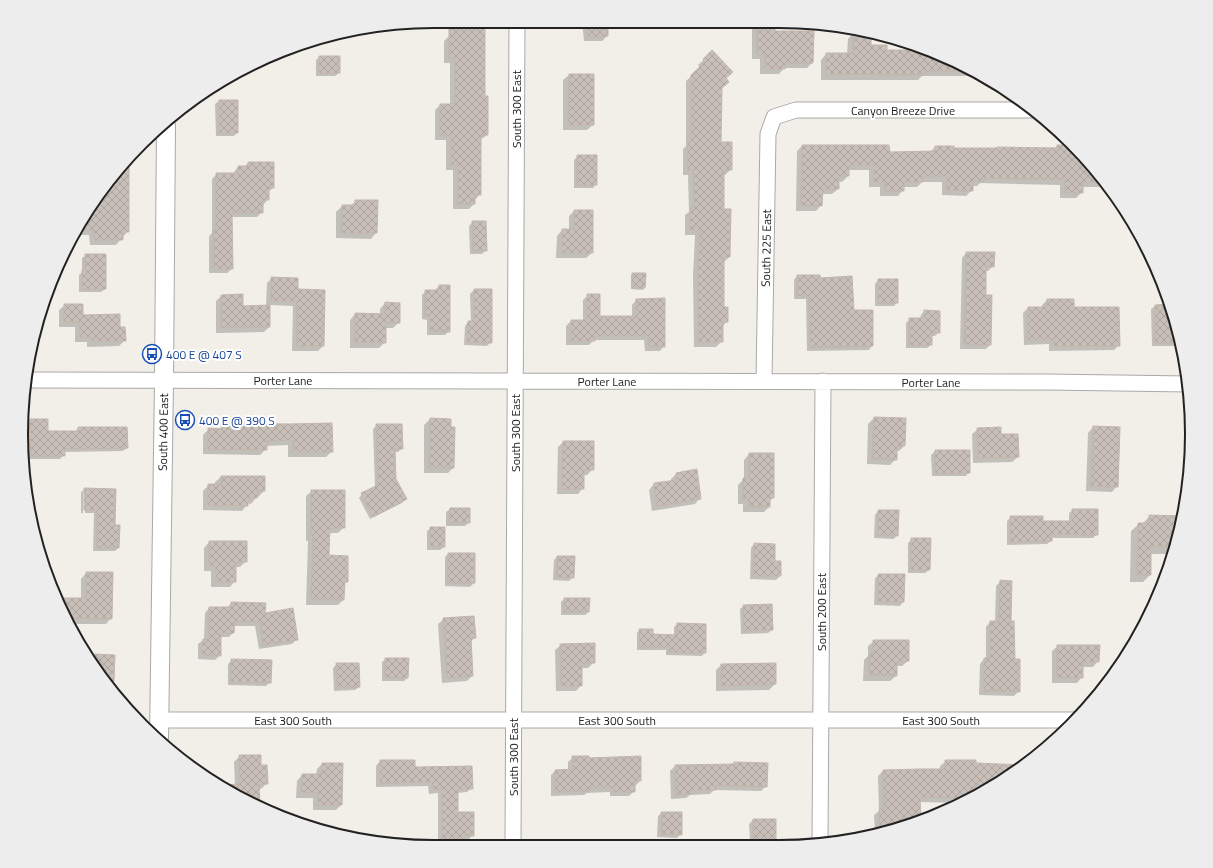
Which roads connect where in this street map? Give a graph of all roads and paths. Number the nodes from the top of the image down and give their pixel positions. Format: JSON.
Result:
{"nodes":[{"id":1,"x":517,"y":28,"type":"edge"},
{"id":2,"x":1023,"y":110,"type":"edge"},
{"id":3,"x":774,"y":116,"type":"joint"},
{"id":4,"x":164,"y":131,"type":"edge"},
{"id":5,"x":31,"y":380,"type":"edge"},
{"id":6,"x":164,"y":380,"type":"junction"},
{"id":7,"x":515,"y":381,"type":"junction"},
{"id":8,"x":764,"y":381,"type":"junction"},
{"id":9,"x":822,"y":382,"type":"junction"},
{"id":10,"x":1182,"y":384,"type":"edge"},
{"id":11,"x":159,"y":720,"type":"junction"},
{"id":12,"x":513,"y":720,"type":"junction"},
{"id":13,"x":821,"y":720,"type":"junction"},
{"id":14,"x":1067,"y":720,"type":"edge"},
{"id":15,"x":159,"y":732,"type":"edge"},
{"id":16,"x":820,"y":838,"type":"edge"},
{"id":17,"x":513,"y":840,"type":"edge"}],
"edges":[{"from":1,"to":7,"type":"street","name":"South 300 East"},
{"from":2,"to":3,"type":"street","name":"Canyon Breeze Drive"},
{"from":3,"to":8,"type":"street","name":"South 225 East"},
{"from":4,"to":6,"type":"street","name":"South 400 East"},
{"from":5,"to":6,"type":"street","name":"Porter Lane"},
{"from":6,"to":7,"type":"street","name":"Porter Lane"},
{"from":6,"to":11,"type":"street","name":"South 400 East"},
{"from":7,"to":8,"type":"street","name":"Porter Lane"},
{"from":7,"to":12,"type":"street","name":"South 300 East"},
{"from":8,"to":9,"type":"street","name":"Porter Lane"},
{"from":9,"to":10,"type":"street","name":"Porter Lane"},
{"from":9,"to":13,"type":"street","name":"South 200 East"},
{"from":11,"to":12,"type":"street","name":"East 300 South"},
{"from":11,"to":15,"type":"street","name":"South 400 East"},
{"from":12,"to":13,"type":"street","name":"East 300 South"},
{"from":12,"to":17,"type":"street","name":"South 300 East"},
{"from":13,"to":14,"type":"street","name":"East 300 South"},
{"from":13,"to":16,"type":"street","name":"South 200 East"}]}
